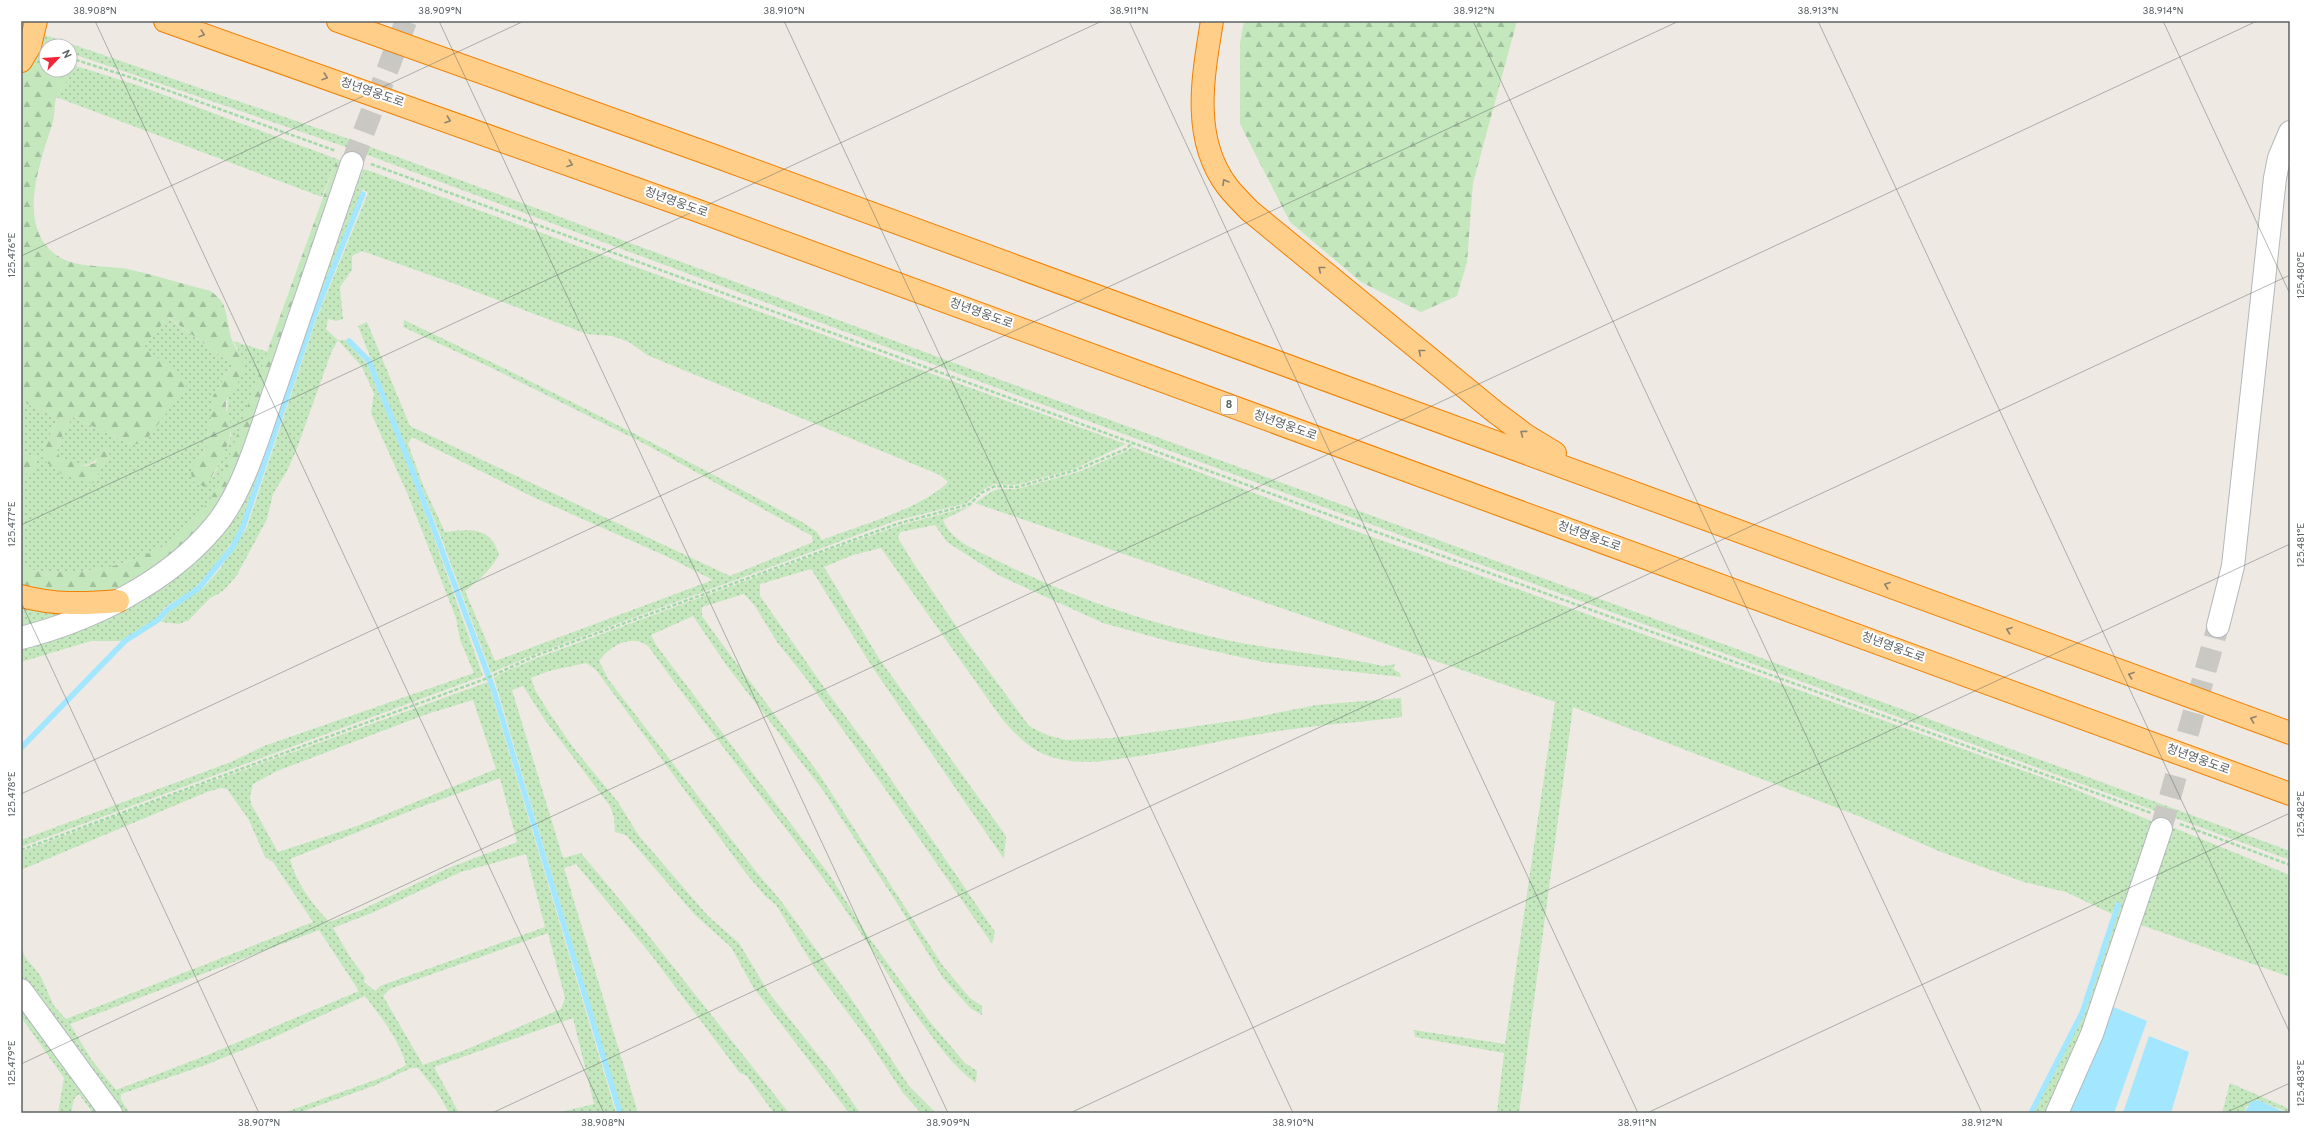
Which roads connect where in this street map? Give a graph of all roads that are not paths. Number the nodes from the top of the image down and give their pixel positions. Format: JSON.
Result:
{"nodes":[{"id":1,"x":36,"y":21,"type":"edge"},
{"id":2,"x":166,"y":21,"type":"edge"},
{"id":3,"x":338,"y":21,"type":"edge"},
{"id":4,"x":1212,"y":21,"type":"edge"},
{"id":5,"x":21,"y":61,"type":"edge"},
{"id":6,"x":2290,"y":132,"type":"edge"},
{"id":7,"x":353,"y":159,"type":"tunnel mouth"},
{"id":8,"x":1604,"y":482,"type":"junction"},
{"id":9,"x":21,"y":596,"type":"edge"},
{"id":10,"x":118,"y":602,"type":"junction"},
{"id":11,"x":2218,"y":626,"type":"tunnel mouth"},
{"id":12,"x":21,"y":638,"type":"edge"},
{"id":13,"x":2290,"y":733,"type":"edge"},
{"id":14,"x":2290,"y":794,"type":"edge"},
{"id":15,"x":2163,"y":822,"type":"tunnel mouth"},
{"id":16,"x":21,"y":990,"type":"edge"},
{"id":17,"x":111,"y":1113,"type":"edge"},
{"id":18,"x":2057,"y":1113,"type":"edge"}],
"edges":[{"from":1,"to":5,"type":"highway"},
{"from":2,"to":14,"type":"highway","name":"청년영웅도로","number":"8","one_way":true},
{"from":3,"to":8,"type":"highway"},
{"from":8,"to":4,"type":"highway","one_way":true},
{"from":6,"to":11,"type":"street"},
{"from":7,"to":10,"type":"street"},
{"from":13,"to":8,"type":"highway","one_way":true},
{"from":9,"to":10,"type":"highway"},
{"from":10,"to":12,"type":"street"},
{"from":15,"to":18,"type":"street"},
{"from":16,"to":17,"type":"street"}]}
